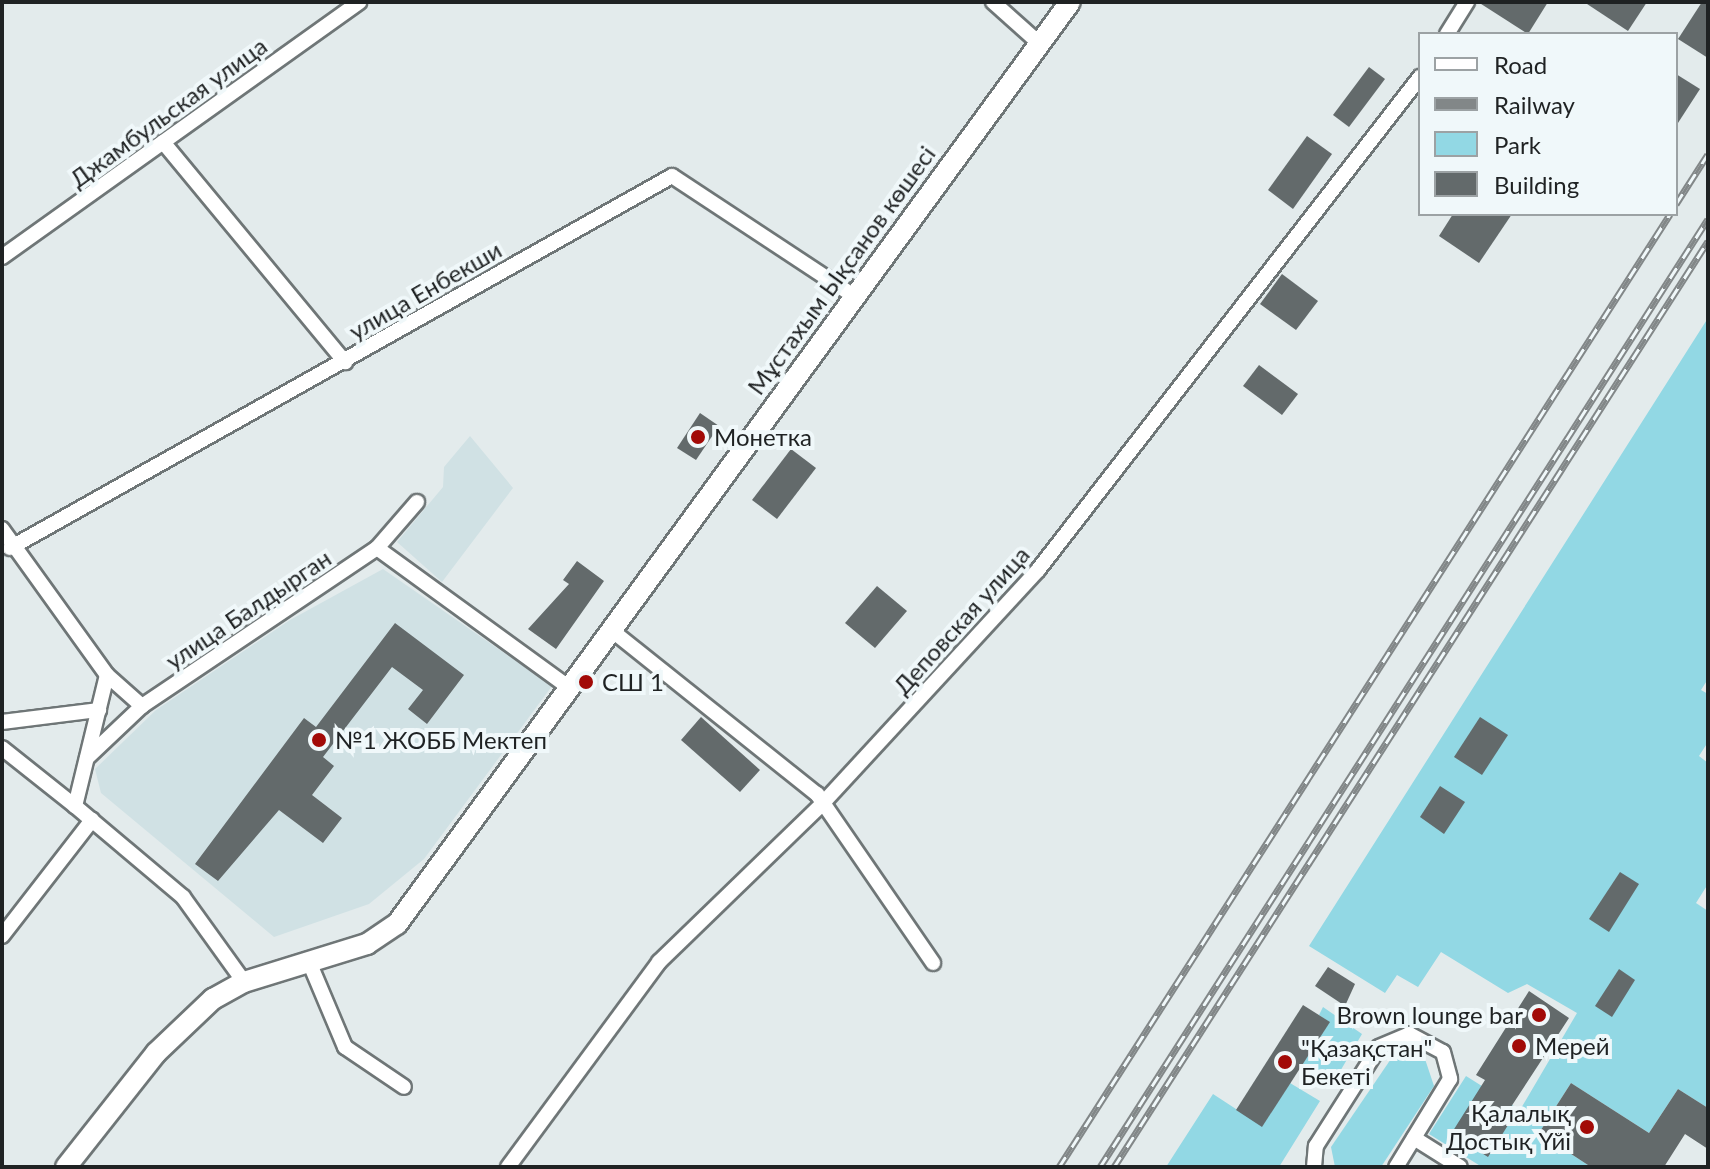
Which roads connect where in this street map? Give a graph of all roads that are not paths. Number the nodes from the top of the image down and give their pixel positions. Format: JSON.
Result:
{"nodes":[{"id":1,"x":359,"y":2,"type":"edge"},
{"id":2,"x":993,"y":2,"type":"edge"},
{"id":3,"x":1070,"y":2,"type":"edge"},
{"id":4,"x":1467,"y":2,"type":"edge"},
{"id":5,"x":1448,"y":32,"type":"edge"},
{"id":6,"x":1039,"y":43,"type":"junction"},
{"id":7,"x":1418,"y":80,"type":"edge"},
{"id":8,"x":163,"y":142,"type":"junction"},
{"id":9,"x":2,"y":257,"type":"edge"},
{"id":10,"x":854,"y":296,"type":"junction"},
{"id":11,"x":345,"y":362,"type":"junction"},
{"id":12,"x":417,"y":502,"type":"dead end"},
{"id":13,"x":2,"y":529,"type":"edge"},
{"id":14,"x":10,"y":548,"type":"junction"},
{"id":15,"x":377,"y":548,"type":"junction"},
{"id":16,"x":610,"y":629,"type":"junction"},
{"id":17,"x":107,"y":675,"type":"junction"},
{"id":18,"x":568,"y":687,"type":"junction"},
{"id":19,"x":142,"y":706,"type":"junction"},
{"id":20,"x":99,"y":710,"type":"junction"},
{"id":21,"x":2,"y":722,"type":"edge"},
{"id":22,"x":2,"y":748,"type":"edge"},
{"id":23,"x":87,"y":758,"type":"junction"},
{"id":24,"x":822,"y":804,"type":"junction"},
{"id":25,"x":75,"y":806,"type":"junction"},
{"id":26,"x":92,"y":820,"type":"junction"},
{"id":27,"x":2,"y":936,"type":"edge"},
{"id":28,"x":933,"y":963,"type":"dead end"},
{"id":29,"x":310,"y":964,"type":"junction"},
{"id":30,"x":244,"y":982,"type":"junction"},
{"id":31,"x":404,"y":1087,"type":"dead end"},
{"id":32,"x":1414,"y":1138,"type":"junction"},
{"id":33,"x":66,"y":1167,"type":"edge"},
{"id":34,"x":508,"y":1167,"type":"edge"},
{"id":35,"x":1314,"y":1167,"type":"edge"},
{"id":36,"x":1396,"y":1167,"type":"edge"},
{"id":37,"x":1460,"y":1167,"type":"edge"}],
"edges":[{"from":1,"to":8,"type":"street","name":"Джамбульская улица"},
{"from":2,"to":6,"type":"street"},
{"from":3,"to":6,"type":"main road","name":"Мұстахым Ықсанов көшесі"},
{"from":4,"to":5,"type":"street"},
{"from":6,"to":10,"type":"main road","name":"Мұстахым Ықсанов көшесі"},
{"from":7,"to":24,"type":"street","name":"Деповская улица"},
{"from":8,"to":9,"type":"street","name":"Джамбульская улица"},
{"from":8,"to":11,"type":"street"},
{"from":10,"to":11,"type":"street","name":"улица Енбекши"},
{"from":10,"to":16,"type":"main road","name":"Мұстахым Ықсанов көшесі"},
{"from":11,"to":14,"type":"street","name":"улица Енбекши"},
{"from":12,"to":15,"type":"street","name":"улица Балдырган"},
{"from":13,"to":14,"type":"street"},
{"from":14,"to":17,"type":"street"},
{"from":15,"to":18,"type":"street"},
{"from":15,"to":19,"type":"street","name":"улица Балдырган"},
{"from":16,"to":18,"type":"main road","name":"Мұстахым Ықсанов көшесі"},
{"from":16,"to":24,"type":"street"},
{"from":17,"to":19,"type":"street"},
{"from":17,"to":20,"type":"street"},
{"from":18,"to":29,"type":"main road","name":"Мұстахым Ықсанов көшесі"},
{"from":19,"to":23,"type":"street","name":"улица Балдырган"},
{"from":20,"to":21,"type":"street"},
{"from":20,"to":23,"type":"street"},
{"from":22,"to":25,"type":"street"},
{"from":23,"to":25,"type":"street"},
{"from":24,"to":28,"type":"street"},
{"from":24,"to":34,"type":"street","name":"Деповская улица"},
{"from":25,"to":26,"type":"street"},
{"from":26,"to":27,"type":"street"},
{"from":26,"to":30,"type":"street"},
{"from":29,"to":30,"type":"main road","name":"Мұстахым Ықсанов көшесі"},
{"from":29,"to":31,"type":"street"},
{"from":30,"to":33,"type":"main road","name":"Мұстахым Ықсанов көшесі"},
{"from":32,"to":35,"type":"street"},
{"from":32,"to":36,"type":"street"},
{"from":32,"to":37,"type":"street"}]}
